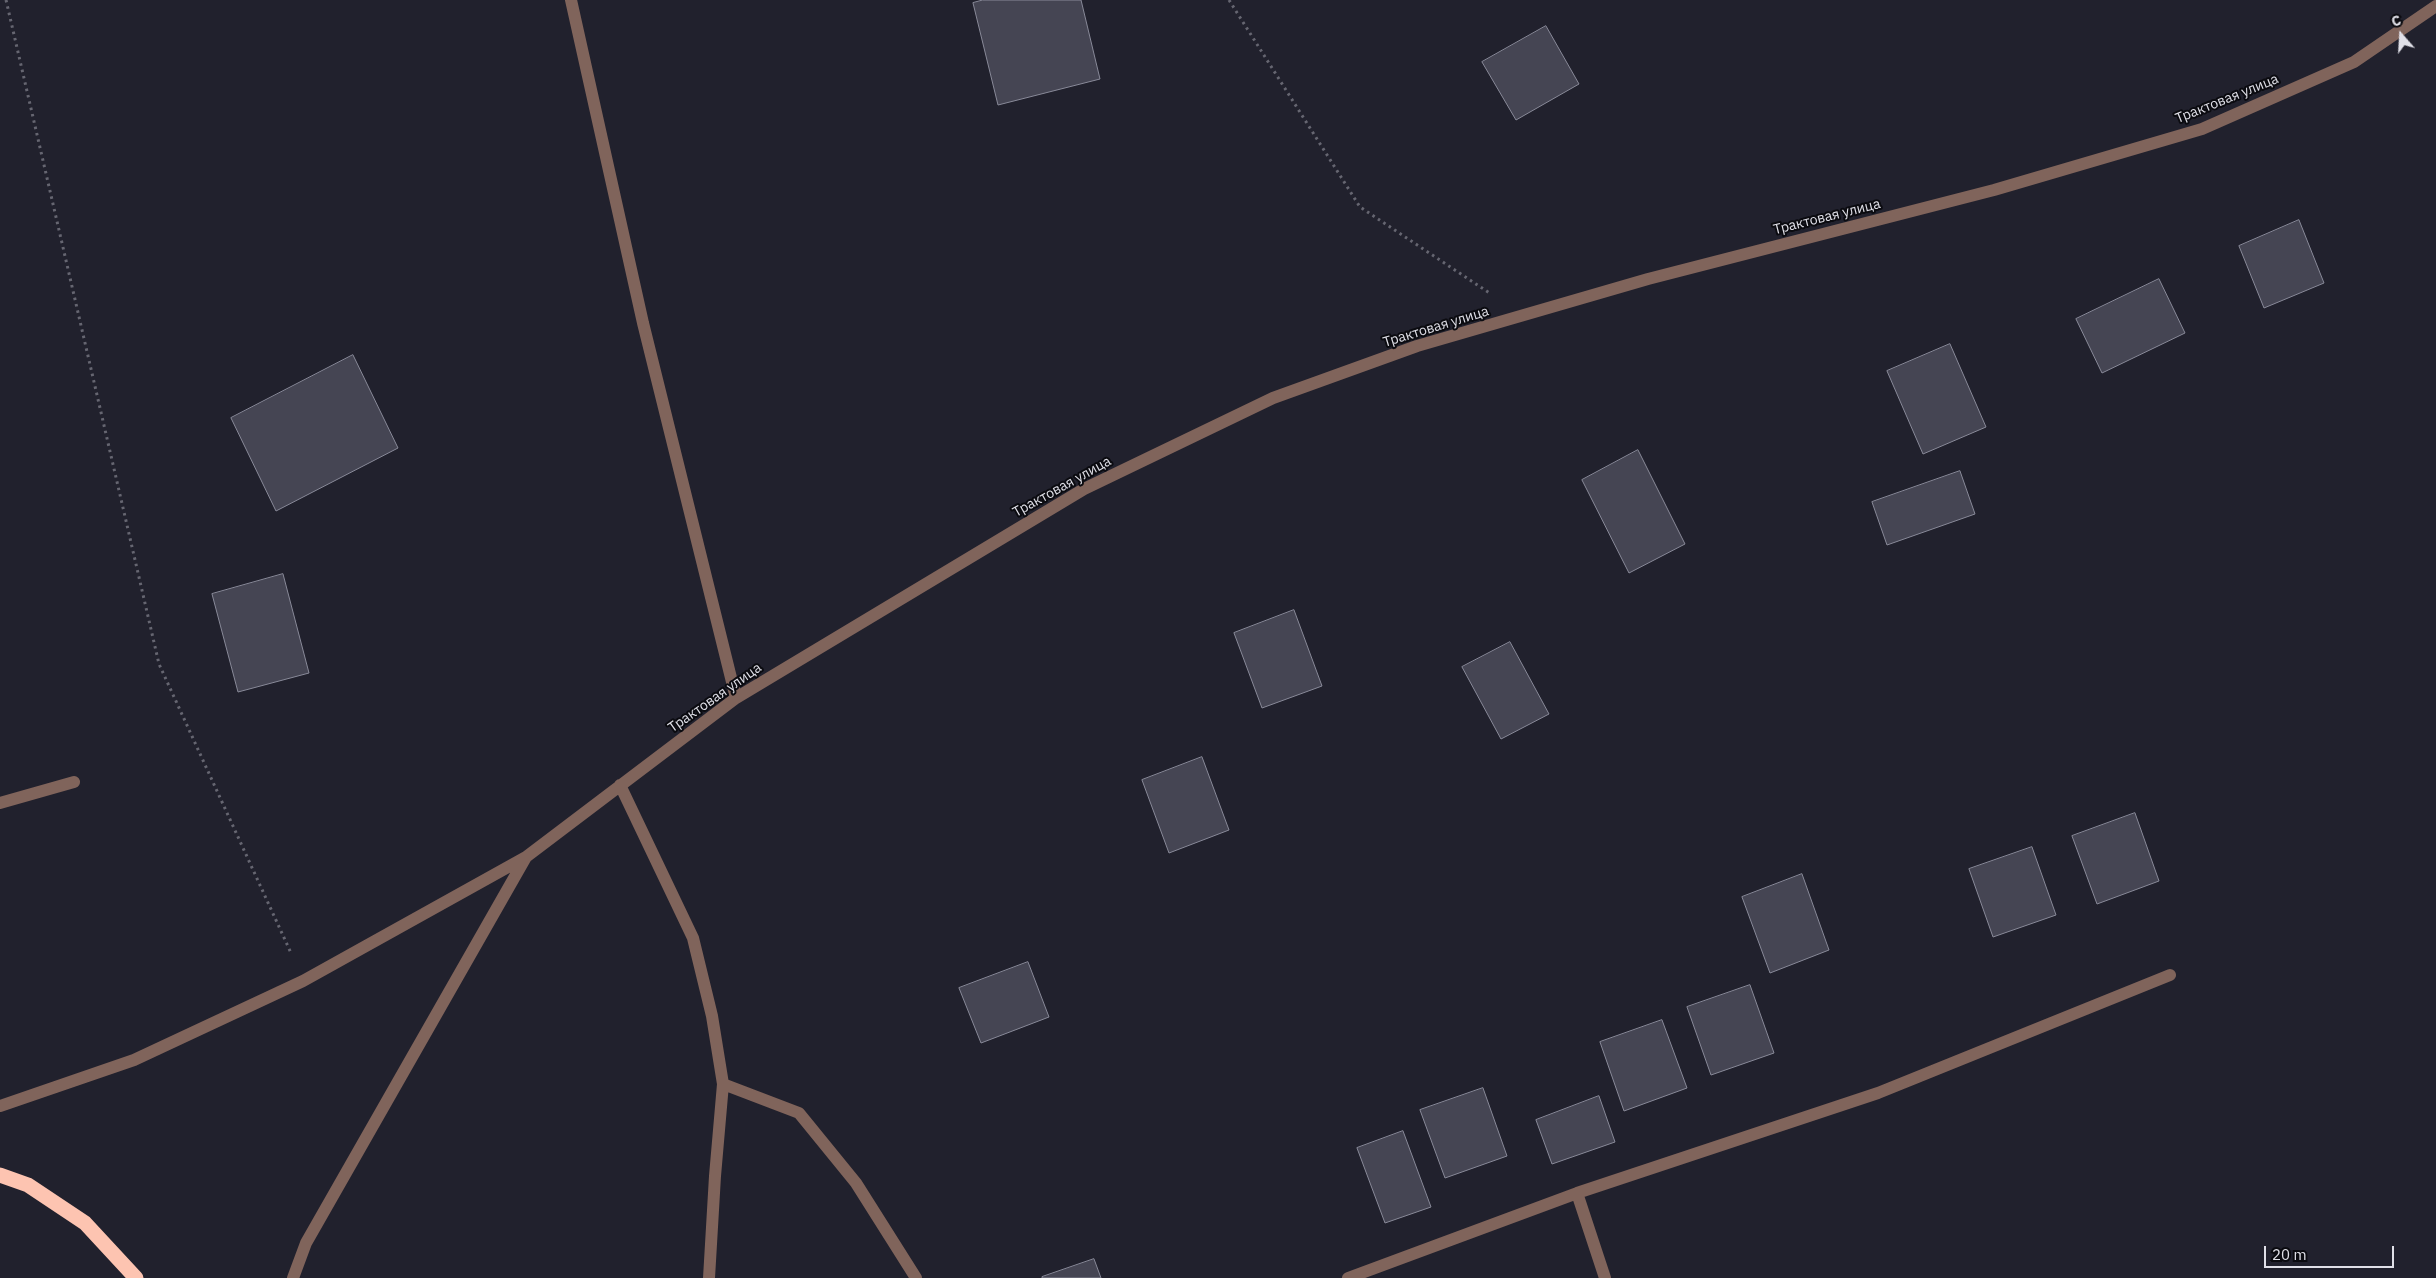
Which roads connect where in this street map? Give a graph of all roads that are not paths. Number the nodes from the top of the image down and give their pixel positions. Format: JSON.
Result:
{"nodes":[{"id":1,"x":571,"y":0,"type":"edge"},
{"id":2,"x":2436,"y":6,"type":"edge"},
{"id":3,"x":736,"y":698,"type":"junction"},
{"id":4,"x":74,"y":782,"type":"dead end"},
{"id":5,"x":620,"y":785,"type":"junction"},
{"id":6,"x":0,"y":803,"type":"edge"},
{"id":7,"x":526,"y":857,"type":"junction"},
{"id":8,"x":2170,"y":975,"type":"dead end"},
{"id":9,"x":723,"y":1084,"type":"junction"},
{"id":10,"x":0,"y":1106,"type":"edge"},
{"id":11,"x":0,"y":1175,"type":"edge"},
{"id":12,"x":1577,"y":1193,"type":"junction"},
{"id":13,"x":136,"y":1278,"type":"edge"},
{"id":14,"x":293,"y":1278,"type":"edge"},
{"id":15,"x":710,"y":1278,"type":"edge"},
{"id":16,"x":916,"y":1278,"type":"edge"},
{"id":17,"x":1348,"y":1278,"type":"edge"},
{"id":18,"x":1605,"y":1278,"type":"edge"}],
"edges":[{"from":1,"to":3,"type":"street"},
{"from":2,"to":3,"type":"street","name":"Трактовая улица"},
{"from":3,"to":5,"type":"street","name":"Трактовая улица"},
{"from":4,"to":6,"type":"street"},
{"from":5,"to":7,"type":"street","name":"Трактовая улица"},
{"from":5,"to":9,"type":"street"},
{"from":7,"to":10,"type":"street"},
{"from":7,"to":14,"type":"street"},
{"from":8,"to":12,"type":"street"},
{"from":9,"to":15,"type":"street"},
{"from":9,"to":16,"type":"street"},
{"from":11,"to":13,"type":"highway"},
{"from":12,"to":17,"type":"street"},
{"from":12,"to":18,"type":"street"}]}
